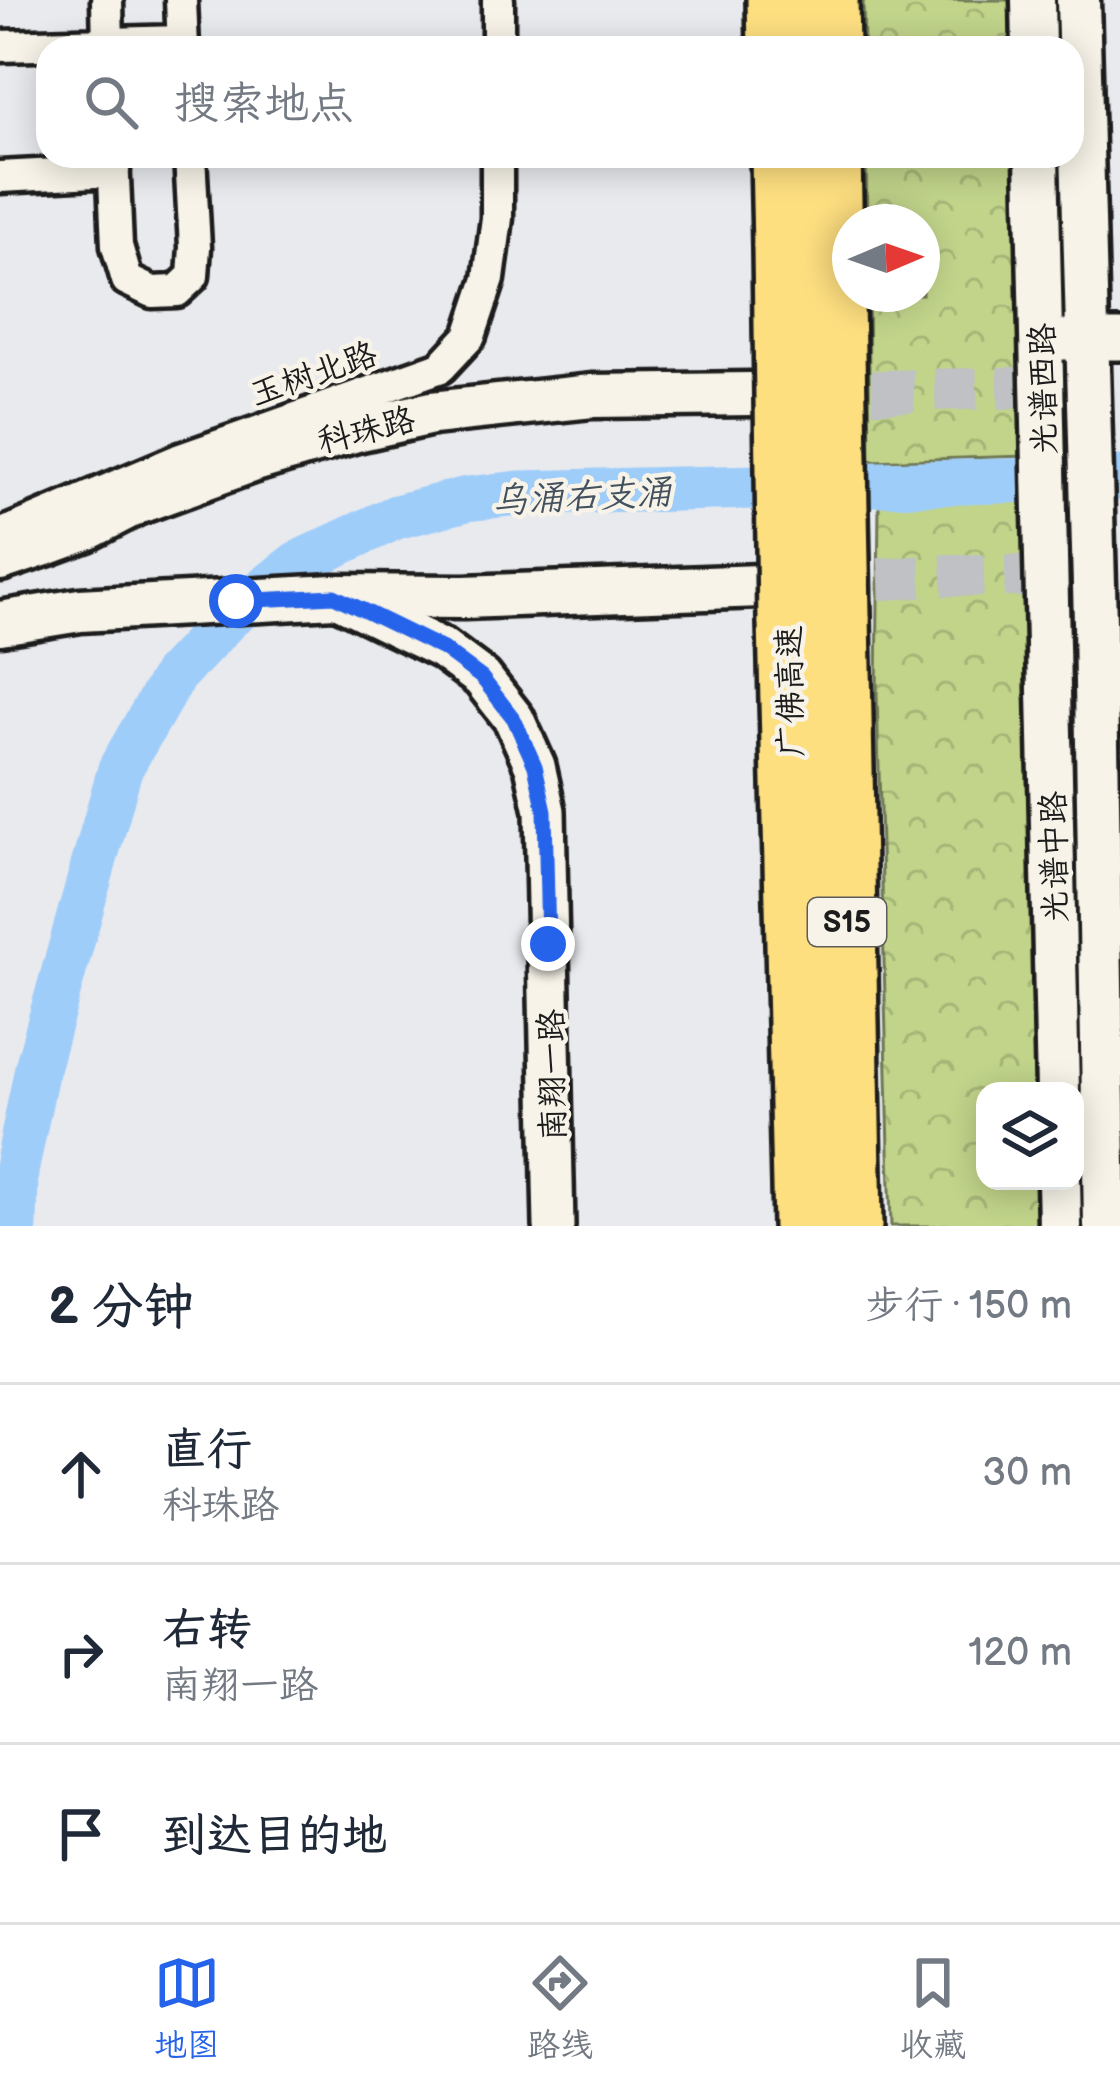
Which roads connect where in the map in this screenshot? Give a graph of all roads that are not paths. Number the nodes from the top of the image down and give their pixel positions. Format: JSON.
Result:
{"nodes":[{"id":1,"x":106,"y":0,"type":"edge"},
{"id":2,"x":182,"y":0,"type":"edge"},
{"id":3,"x":498,"y":0,"type":"edge"},
{"id":4,"x":776,"y":0,"type":"edge"},
{"id":5,"x":829,"y":0,"type":"edge"},
{"id":6,"x":1033,"y":0,"type":"edge"},
{"id":7,"x":1078,"y":0,"type":"edge"},
{"id":8,"x":108,"y":36,"type":"edge"},
{"id":9,"x":183,"y":36,"type":"edge"},
{"id":10,"x":498,"y":36,"type":"edge"},
{"id":11,"x":777,"y":36,"type":"edge"},
{"id":12,"x":830,"y":36,"type":"edge"},
{"id":13,"x":1034,"y":36,"type":"edge"},
{"id":14,"x":1081,"y":36,"type":"edge"},
{"id":15,"x":0,"y":46,"type":"edge"},
{"id":16,"x":36,"y":46,"type":"edge"},
{"id":17,"x":1084,"y":82,"type":"edge"},
{"id":18,"x":81,"y":168,"type":"edge"},
{"id":19,"x":113,"y":168,"type":"edge"},
{"id":20,"x":191,"y":168,"type":"edge"},
{"id":21,"x":497,"y":168,"type":"edge"},
{"id":22,"x":784,"y":168,"type":"edge"},
{"id":23,"x":829,"y":168,"type":"edge"},
{"id":24,"x":1037,"y":168,"type":"edge"},
{"id":25,"x":0,"y":178,"type":"edge"},
{"id":26,"x":808,"y":248,"type":"junction"},
{"id":27,"x":1042,"y":340,"type":"junction"},
{"id":28,"x":1103,"y":340,"type":"edge"},
{"id":29,"x":752,"y":394,"type":"dead end"},
{"id":30,"x":0,"y":535,"type":"edge"},
{"id":31,"x":0,"y":559,"type":"edge"},
{"id":32,"x":334,"y":596,"type":"junction"},
{"id":33,"x":796,"y":608,"type":"junction"},
{"id":34,"x":1108,"y":622,"type":"edge"},
{"id":35,"x":0,"y":623,"type":"edge"},
{"id":36,"x":1048,"y":623,"type":"junction"},
{"id":37,"x":1058,"y":1082,"type":"edge"},
{"id":38,"x":1059,"y":1190,"type":"edge"},
{"id":39,"x":554,"y":1226,"type":"edge"},
{"id":40,"x":802,"y":1226,"type":"edge"},
{"id":41,"x":854,"y":1226,"type":"edge"},
{"id":42,"x":1060,"y":1226,"type":"edge"},
{"id":43,"x":1105,"y":1226,"type":"edge"}],
"edges":[{"from":1,"to":8,"type":"street"},
{"from":2,"to":9,"type":"street"},
{"from":3,"to":10,"type":"street"},
{"from":4,"to":11,"type":"highway"},
{"from":5,"to":12,"type":"highway"},
{"from":6,"to":13,"type":"main road"},
{"from":7,"to":14,"type":"main road","name":"光谱西路"},
{"from":15,"to":16,"type":"street"},
{"from":17,"to":28,"type":"main road","name":"光谱西路"},
{"from":18,"to":25,"type":"street"},
{"from":19,"to":20,"type":"street"},
{"from":21,"to":30,"type":"street","name":"玉树北路"},
{"from":22,"to":26,"type":"highway","name":"广佛高速","number":"S15"},
{"from":23,"to":26,"type":"highway","name":"广佛高速","number":"S15"},
{"from":24,"to":27,"type":"main road","name":"光谱西路"},
{"from":26,"to":33,"type":"highway","name":"广佛高速","number":"S15","bridge":true},
{"from":27,"to":28,"type":"street"},
{"from":27,"to":36,"type":"main road","name":"光谱西路"},
{"from":28,"to":34,"type":"main road","name":"光谱西路"},
{"from":29,"to":31,"type":"main road","name":"科珠路"},
{"from":32,"to":33,"type":"main road"},
{"from":32,"to":35,"type":"main road"},
{"from":32,"to":39,"type":"street","name":"南翔一路"},
{"from":33,"to":40,"type":"highway","name":"广佛高速","number":"S15"},
{"from":33,"to":41,"type":"highway","name":"广佛高速","number":"S15"},
{"from":34,"to":36,"type":"main road"},
{"from":34,"to":43,"type":"main road","name":"光谱中路"},
{"from":36,"to":37,"type":"main road","name":"光谱中路"},
{"from":38,"to":42,"type":"main road"}]}
